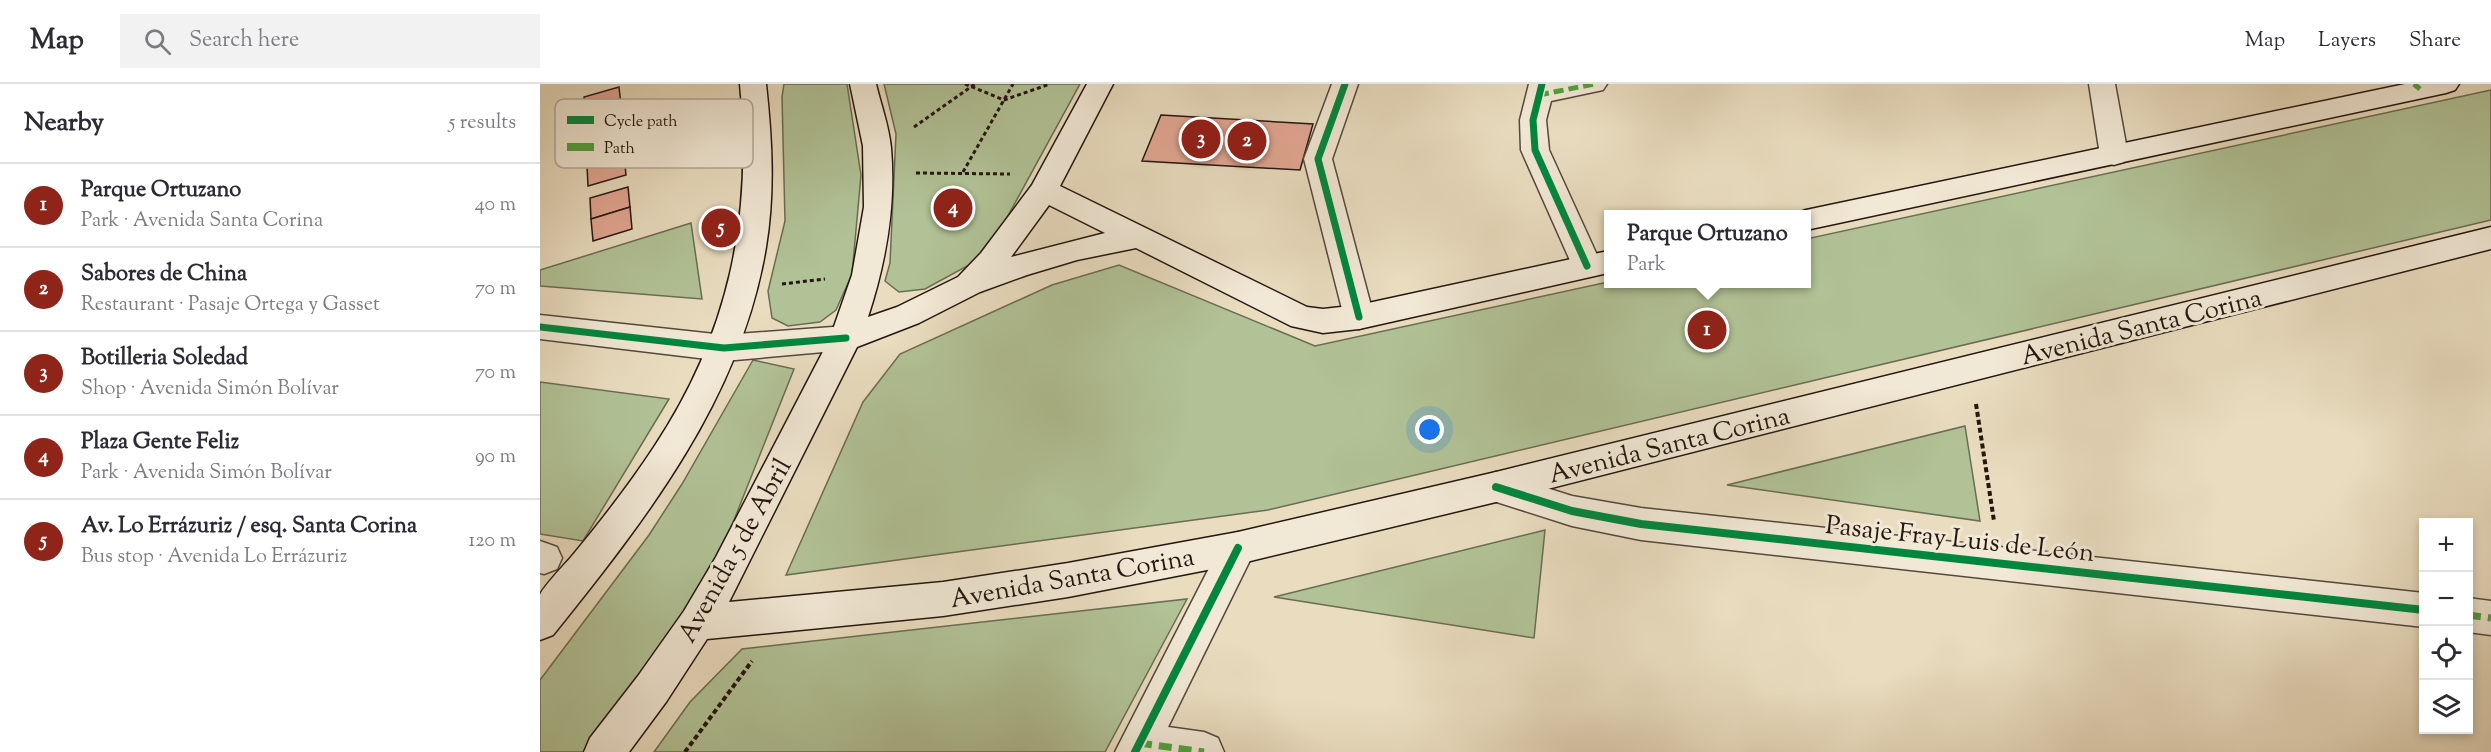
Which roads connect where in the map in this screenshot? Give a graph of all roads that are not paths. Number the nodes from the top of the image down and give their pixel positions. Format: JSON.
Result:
{"nodes":[{"id":1,"x":753,"y":84,"type":"edge"},
{"id":2,"x":863,"y":84,"type":"edge"},
{"id":3,"x":1100,"y":84,"type":"edge"},
{"id":4,"x":1345,"y":84,"type":"edge"},
{"id":5,"x":1594,"y":84,"type":"edge"},
{"id":6,"x":2102,"y":84,"type":"edge"},
{"id":7,"x":2427,"y":86,"type":"edge"},
{"id":8,"x":1540,"y":89,"type":"edge"},
{"id":9,"x":2114,"y":154,"type":"junction"},
{"id":10,"x":1044,"y":190,"type":"junction"},
{"id":11,"x":1811,"y":219,"type":"edge"},
{"id":12,"x":1140,"y":237,"type":"junction"},
{"id":13,"x":2491,"y":238,"type":"edge"},
{"id":14,"x":1597,"y":264,"type":"edge"},
{"id":15,"x":969,"y":285,"type":"junction"},
{"id":16,"x":1359,"y":317,"type":"junction"},
{"id":17,"x":540,"y":327,"type":"edge"},
{"id":18,"x":846,"y":338,"type":"junction"},
{"id":19,"x":724,"y":348,"type":"junction"},
{"id":20,"x":1496,"y":487,"type":"junction"},
{"id":21,"x":1238,"y":548,"type":"junction"},
{"id":22,"x":2419,"y":609,"type":"edge"},
{"id":23,"x":2473,"y":616,"type":"edge"},
{"id":24,"x":2491,"y":618,"type":"edge"},
{"id":25,"x":540,"y":623,"type":"edge"},
{"id":26,"x":697,"y":623,"type":"junction"},
{"id":27,"x":1137,"y":748,"type":"edge"},
{"id":28,"x":604,"y":752,"type":"edge"},
{"id":29,"x":1204,"y":752,"type":"edge"}],
"edges":[{"from":1,"to":19,"type":"main road"},
{"from":2,"to":18,"type":"main road","name":"Avenida 5 de Abril"},
{"from":3,"to":10,"type":"main road"},
{"from":4,"to":16,"type":"main road"},
{"from":5,"to":8,"type":"main road"},
{"from":6,"to":9,"type":"main road"},
{"from":7,"to":9,"type":"main road"},
{"from":8,"to":14,"type":"main road"},
{"from":9,"to":11,"type":"main road"},
{"from":10,"to":12,"type":"main road"},
{"from":10,"to":15,"type":"main road"},
{"from":12,"to":15,"type":"main road"},
{"from":12,"to":16,"type":"main road"},
{"from":13,"to":20,"type":"main road","name":"Avenida Santa Corina"},
{"from":14,"to":16,"type":"main road"},
{"from":15,"to":18,"type":"main road"},
{"from":17,"to":19,"type":"main road"},
{"from":18,"to":19,"type":"main road"},
{"from":18,"to":26,"type":"main road","name":"Avenida 5 de Abril"},
{"from":19,"to":25,"type":"main road"},
{"from":20,"to":21,"type":"main road","name":"Avenida Santa Corina"},
{"from":20,"to":22,"type":"main road","name":"Pasaje Fray Luis de León"},
{"from":21,"to":26,"type":"main road","name":"Avenida Santa Corina"},
{"from":21,"to":27,"type":"main road"},
{"from":23,"to":24,"type":"main road"},
{"from":26,"to":28,"type":"main road","name":"Avenida 5 de Abril"},
{"from":27,"to":29,"type":"main road"}]}
